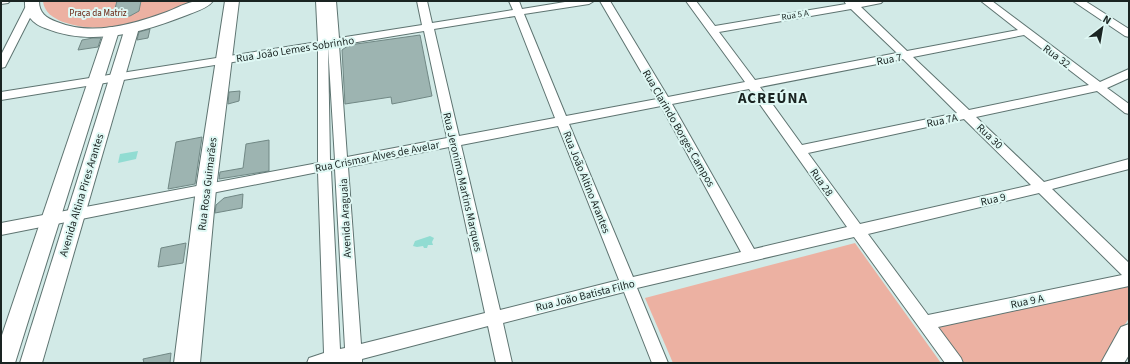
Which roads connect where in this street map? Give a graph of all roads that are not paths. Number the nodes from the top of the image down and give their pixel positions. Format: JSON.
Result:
{"nodes":[{"id":1,"x":5,"y":1,"type":"edge"},
{"id":2,"x":206,"y":1,"type":"edge"},
{"id":3,"x":321,"y":1,"type":"edge"},
{"id":4,"x":331,"y":1,"type":"edge"},
{"id":5,"x":422,"y":1,"type":"edge"},
{"id":6,"x":589,"y":1,"type":"edge"},
{"id":7,"x":605,"y":1,"type":"edge"},
{"id":8,"x":691,"y":1,"type":"edge"},
{"id":9,"x":878,"y":1,"type":"edge"},
{"id":10,"x":986,"y":1,"type":"edge"},
{"id":11,"x":1078,"y":1,"type":"edge"},
{"id":12,"x":1,"y":2,"type":"edge"},
{"id":13,"x":231,"y":3,"type":"edge"},
{"id":14,"x":852,"y":3,"type":"edge"},
{"id":15,"x":32,"y":4,"type":"edge"},
{"id":16,"x":517,"y":7,"type":"edge"},
{"id":17,"x":428,"y":26,"type":"junction"},
{"id":18,"x":132,"y":28,"type":"junction"},
{"id":19,"x":712,"y":30,"type":"junction"},
{"id":20,"x":112,"y":32,"type":"junction"},
{"id":21,"x":1026,"y":32,"type":"junction"},
{"id":22,"x":1129,"y":34,"type":"edge"},
{"id":23,"x":329,"y":44,"type":"junction"},
{"id":24,"x":907,"y":56,"type":"junction"},
{"id":25,"x":223,"y":61,"type":"junction"},
{"id":26,"x":1,"y":65,"type":"edge"},
{"id":27,"x":1129,"y":73,"type":"edge"},
{"id":28,"x":117,"y":76,"type":"junction"},
{"id":29,"x":97,"y":79,"type":"junction"},
{"id":30,"x":753,"y":85,"type":"junction"},
{"id":31,"x":1099,"y":87,"type":"junction"},
{"id":32,"x":1,"y":96,"type":"edge"},
{"id":33,"x":338,"y":97,"type":"junction"},
{"id":34,"x":324,"y":99,"type":"junction"},
{"id":35,"x":665,"y":102,"type":"junction"},
{"id":36,"x":1129,"y":110,"type":"edge"},
{"id":37,"x":968,"y":115,"type":"junction"},
{"id":38,"x":562,"y":122,"type":"junction"},
{"id":39,"x":98,"y":140,"type":"junction"},
{"id":40,"x":76,"y":142,"type":"junction"},
{"id":41,"x":454,"y":142,"type":"junction"},
{"id":42,"x":800,"y":150,"type":"junction"},
{"id":43,"x":342,"y":163,"type":"junction"},
{"id":44,"x":1129,"y":164,"type":"edge"},
{"id":45,"x":324,"y":166,"type":"junction"},
{"id":46,"x":1043,"y":187,"type":"junction"},
{"id":47,"x":206,"y":189,"type":"junction"},
{"id":48,"x":76,"y":214,"type":"junction"},
{"id":49,"x":51,"y":218,"type":"junction"},
{"id":50,"x":1,"y":229,"type":"edge"},
{"id":51,"x":856,"y":230,"type":"junction"},
{"id":52,"x":347,"y":247,"type":"junction"},
{"id":53,"x":328,"y":252,"type":"junction"},
{"id":54,"x":750,"y":255,"type":"junction"},
{"id":55,"x":1129,"y":272,"type":"edge"},
{"id":56,"x":1129,"y":280,"type":"edge"},
{"id":57,"x":629,"y":284,"type":"junction"},
{"id":58,"x":46,"y":313,"type":"junction"},
{"id":59,"x":493,"y":318,"type":"junction"},
{"id":60,"x":18,"y":319,"type":"junction"},
{"id":61,"x":924,"y":323,"type":"junction"},
{"id":62,"x":1129,"y":334,"type":"edge"},
{"id":63,"x":354,"y":358,"type":"edge"},
{"id":64,"x":333,"y":361,"type":"edge"},
{"id":65,"x":4,"y":363,"type":"edge"},
{"id":66,"x":30,"y":363,"type":"edge"},
{"id":67,"x":187,"y":363,"type":"edge"},
{"id":68,"x":315,"y":363,"type":"edge"},
{"id":69,"x":504,"y":363,"type":"edge"},
{"id":70,"x":660,"y":363,"type":"edge"},
{"id":71,"x":955,"y":363,"type":"edge"},
{"id":72,"x":1112,"y":363,"type":"edge"}],
"edges":[{"from":1,"to":12,"type":"street"},
{"from":2,"to":18,"type":"main road"},
{"from":3,"to":23,"type":"street","name":"Avenida Araguaia"},
{"from":4,"to":23,"type":"street","name":"Avenida Araguaia"},
{"from":5,"to":17,"type":"street","name":"Rua Jeronimo Martins Marques"},
{"from":6,"to":16,"type":"street","name":"Rua João Lemes Sobrinho"},
{"from":7,"to":35,"type":"street","name":"Rua Clarindo Borges Campos"},
{"from":8,"to":19,"type":"street","name":"Rua 28"},
{"from":9,"to":14,"type":"street","name":"Rua 5 A"},
{"from":10,"to":21,"type":"street","name":"Rua 32"},
{"from":11,"to":22,"type":"street"},
{"from":13,"to":25,"type":"main road","name":"Rua Rosa Guimarães"},
{"from":14,"to":19,"type":"street","name":"Rua 5 A"},
{"from":14,"to":24,"type":"street","name":"Rua 30"},
{"from":15,"to":20,"type":"main road"},
{"from":15,"to":26,"type":"street"},
{"from":16,"to":17,"type":"street","name":"Rua João Lemes Sobrinho"},
{"from":16,"to":38,"type":"street","name":"Rua João Altino Arantes"},
{"from":17,"to":23,"type":"street","name":"Rua João Lemes Sobrinho"},
{"from":17,"to":41,"type":"street","name":"Rua Jeronimo Martins Marques"},
{"from":18,"to":20,"type":"main road"},
{"from":18,"to":28,"type":"street","name":"Avenida Altina Pires Arantes"},
{"from":19,"to":30,"type":"street","name":"Rua 28"},
{"from":20,"to":29,"type":"street","name":"Avenida Altina Pires Arantes"},
{"from":21,"to":24,"type":"street","name":"Rua 7"},
{"from":21,"to":31,"type":"street","name":"Rua 32"},
{"from":23,"to":25,"type":"street","name":"Rua João Lemes Sobrinho"},
{"from":23,"to":33,"type":"street","name":"Avenida Araguaia"},
{"from":23,"to":34,"type":"street","name":"Avenida Araguaia"},
{"from":24,"to":30,"type":"street","name":"Rua 7"},
{"from":24,"to":37,"type":"street","name":"Rua 30"},
{"from":25,"to":28,"type":"street","name":"Rua João Lemes Sobrinho"},
{"from":25,"to":47,"type":"main road","name":"Rua Rosa Guimarães"},
{"from":27,"to":31,"type":"street","name":"Rua 7A"},
{"from":28,"to":29,"type":"street","name":"Rua João Lemes Sobrinho"},
{"from":28,"to":39,"type":"street","name":"Avenida Altina Pires Arantes"},
{"from":29,"to":32,"type":"street","name":"Rua João Lemes Sobrinho"},
{"from":29,"to":40,"type":"street","name":"Avenida Altina Pires Arantes"},
{"from":30,"to":35,"type":"street","name":"Rua Crismar Alves de Avelar"},
{"from":30,"to":42,"type":"street","name":"Rua 28"},
{"from":31,"to":36,"type":"street","name":"Rua 32"},
{"from":31,"to":37,"type":"street","name":"Rua 7A"},
{"from":33,"to":34,"type":"street"},
{"from":33,"to":43,"type":"street","name":"Avenida Araguaia"},
{"from":34,"to":45,"type":"street","name":"Avenida Araguaia"},
{"from":35,"to":38,"type":"street","name":"Rua Crismar Alves de Avelar"},
{"from":35,"to":54,"type":"street","name":"Rua Clarindo Borges Campos"},
{"from":37,"to":42,"type":"street","name":"Rua 7A"},
{"from":37,"to":46,"type":"street","name":"Rua 30"},
{"from":38,"to":41,"type":"street","name":"Rua Crismar Alves de Avelar"},
{"from":38,"to":57,"type":"street","name":"Rua João Altino Arantes"},
{"from":39,"to":40,"type":"street"},
{"from":39,"to":48,"type":"street","name":"Avenida Altina Pires Arantes"},
{"from":40,"to":49,"type":"street","name":"Avenida Altina Pires Arantes"},
{"from":41,"to":43,"type":"street","name":"Rua Crismar Alves de Avelar"},
{"from":41,"to":59,"type":"street","name":"Rua Jeronimo Martins Marques"},
{"from":42,"to":51,"type":"street","name":"Rua 28"},
{"from":43,"to":45,"type":"street","name":"Rua Crismar Alves de Avelar"},
{"from":43,"to":52,"type":"street","name":"Avenida Araguaia"},
{"from":44,"to":46,"type":"street","name":"Rua 9"},
{"from":45,"to":47,"type":"street","name":"Rua Crismar Alves de Avelar"},
{"from":45,"to":53,"type":"street","name":"Avenida Araguaia"},
{"from":46,"to":51,"type":"street","name":"Rua 9"},
{"from":46,"to":55,"type":"street","name":"Rua 30"},
{"from":47,"to":48,"type":"street","name":"Rua Crismar Alves de Avelar"},
{"from":47,"to":67,"type":"main road","name":"Rua Rosa Guimarães"},
{"from":48,"to":49,"type":"street","name":"Rua Crismar Alves de Avelar"},
{"from":48,"to":58,"type":"street","name":"Avenida Altina Pires Arantes"},
{"from":49,"to":50,"type":"street","name":"Rua Crismar Alves de Avelar"},
{"from":49,"to":60,"type":"street","name":"Avenida Altina Pires Arantes"},
{"from":51,"to":54,"type":"street","name":"Rua João Batista Filho"},
{"from":51,"to":61,"type":"street","name":"Rua 28"},
{"from":52,"to":53,"type":"street"},
{"from":52,"to":63,"type":"street","name":"Avenida Araguaia"},
{"from":53,"to":64,"type":"street","name":"Avenida Araguaia"},
{"from":54,"to":57,"type":"street","name":"Rua João Batista Filho"},
{"from":56,"to":61,"type":"street","name":"Rua 9 A"},
{"from":57,"to":59,"type":"street","name":"Rua João Batista Filho"},
{"from":57,"to":70,"type":"street","name":"Rua João Altino Arantes"},
{"from":58,"to":60,"type":"street"},
{"from":58,"to":66,"type":"street","name":"Avenida Altina Pires Arantes"},
{"from":59,"to":63,"type":"street","name":"Rua João Batista Filho"},
{"from":59,"to":69,"type":"street","name":"Rua Jeronimo Martins Marques"},
{"from":60,"to":65,"type":"street","name":"Avenida Altina Pires Arantes"},
{"from":61,"to":71,"type":"street","name":"Rua 28"},
{"from":62,"to":72,"type":"street"},
{"from":63,"to":64,"type":"street","name":"Rua João Batista Filho"},
{"from":64,"to":68,"type":"street","name":"Rua João Batista Filho"}]}
